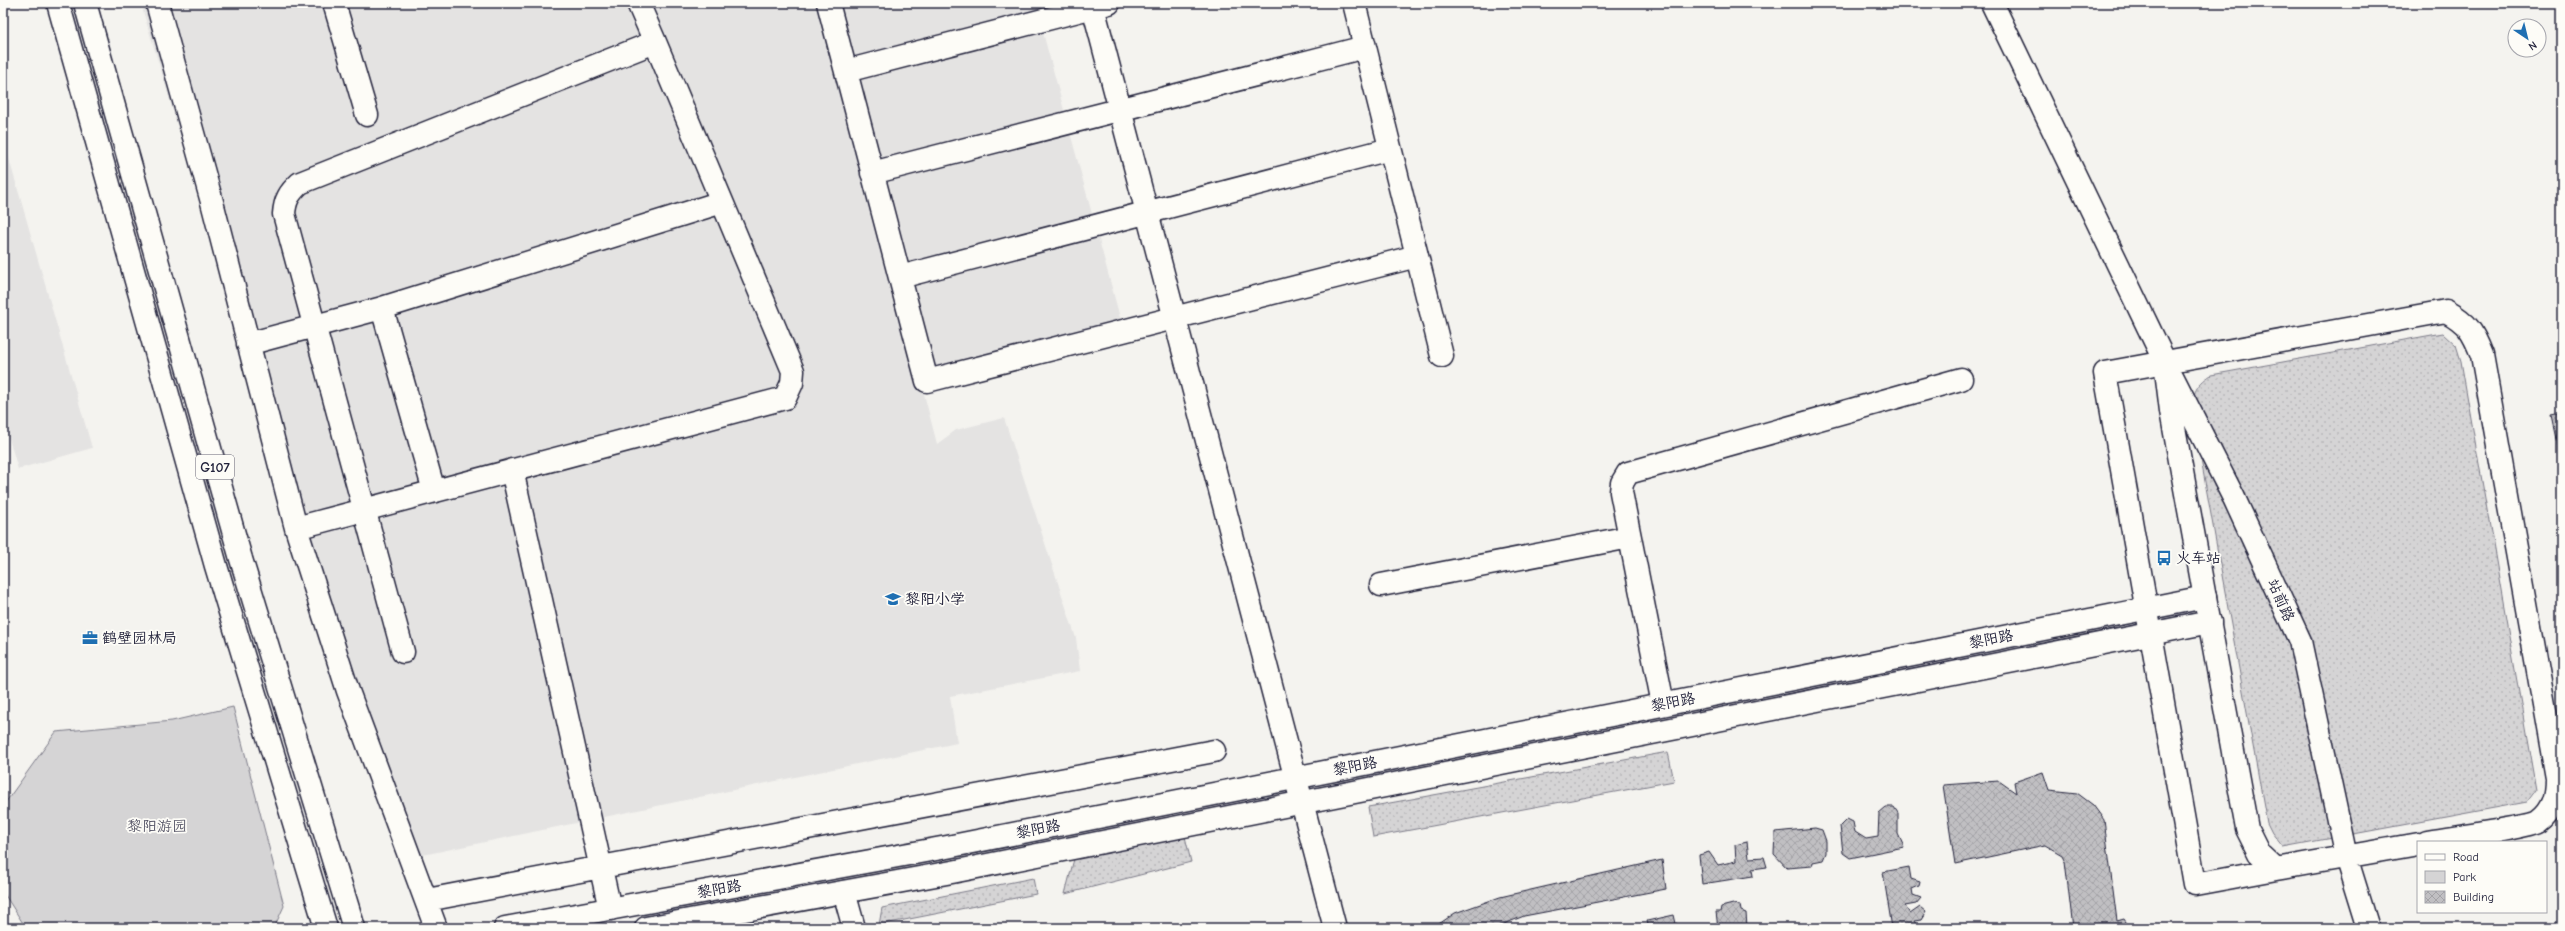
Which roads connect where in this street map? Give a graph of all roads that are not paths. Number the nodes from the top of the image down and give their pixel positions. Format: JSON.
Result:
{"nodes":[{"id":1,"x":58,"y":3,"type":"edge"},
{"id":2,"x":85,"y":3,"type":"edge"},
{"id":3,"x":157,"y":3,"type":"edge"},
{"id":4,"x":334,"y":3,"type":"edge"},
{"id":5,"x":638,"y":3,"type":"edge"},
{"id":6,"x":828,"y":3,"type":"edge"},
{"id":7,"x":1354,"y":3,"type":"edge"},
{"id":8,"x":1992,"y":3,"type":"edge"},
{"id":9,"x":1098,"y":4,"type":"edge"},
{"id":10,"x":655,"y":42,"type":"junction"},
{"id":11,"x":1365,"y":47,"type":"junction"},
{"id":12,"x":846,"y":72,"type":"junction"},
{"id":13,"x":1120,"y":110,"type":"junction"},
{"id":14,"x":367,"y":115,"type":"dead end"},
{"id":15,"x":1390,"y":149,"type":"junction"},
{"id":16,"x":872,"y":173,"type":"junction"},
{"id":17,"x":722,"y":202,"type":"junction"},
{"id":18,"x":1148,"y":213,"type":"junction"},
{"id":19,"x":1417,"y":256,"type":"junction"},
{"id":20,"x":900,"y":277,"type":"junction"},
{"id":21,"x":382,"y":308,"type":"junction"},
{"id":22,"x":1175,"y":317,"type":"junction"},
{"id":23,"x":315,"y":328,"type":"junction"},
{"id":24,"x":248,"y":344,"type":"junction"},
{"id":25,"x":1442,"y":356,"type":"dead end"},
{"id":26,"x":2165,"y":362,"type":"junction"},
{"id":27,"x":1961,"y":379,"type":"dead end"},
{"id":28,"x":512,"y":470,"type":"junction"},
{"id":29,"x":434,"y":491,"type":"junction"},
{"id":30,"x":364,"y":509,"type":"junction"},
{"id":31,"x":296,"y":528,"type":"junction"},
{"id":32,"x":1630,"y":537,"type":"junction"},
{"id":33,"x":1381,"y":586,"type":"dead end"},
{"id":34,"x":2205,"y":597,"type":"junction"},
{"id":35,"x":2147,"y":608,"type":"junction"},
{"id":36,"x":2210,"y":622,"type":"junction"},
{"id":37,"x":2151,"y":634,"type":"junction"},
{"id":38,"x":403,"y":652,"type":"dead end"},
{"id":39,"x":1663,"y":704,"type":"junction"},
{"id":40,"x":1214,"y":751,"type":"dead end"},
{"id":41,"x":1297,"y":777,"type":"junction"},
{"id":42,"x":1303,"y":802,"type":"junction"},
{"id":43,"x":2434,"y":841,"type":"edge"},
{"id":44,"x":2417,"y":844,"type":"edge"},
{"id":45,"x":2346,"y":857,"type":"junction"},
{"id":46,"x":600,"y":867,"type":"junction"},
{"id":47,"x":2276,"y":869,"type":"junction"},
{"id":48,"x":844,"y":892,"type":"junction"},
{"id":49,"x":427,"y":900,"type":"junction"},
{"id":50,"x":610,"y":909,"type":"junction"},
{"id":51,"x":326,"y":928,"type":"edge"},
{"id":52,"x":354,"y":928,"type":"edge"},
{"id":53,"x":436,"y":928,"type":"edge"},
{"id":54,"x":505,"y":928,"type":"edge"},
{"id":55,"x":646,"y":928,"type":"edge"},
{"id":56,"x":854,"y":928,"type":"edge"},
{"id":57,"x":1335,"y":928,"type":"edge"},
{"id":58,"x":2368,"y":928,"type":"edge"}],
"edges":[{"from":1,"to":51,"type":"main road","number":"G107"},
{"from":2,"to":52,"type":"main road","number":"G107"},
{"from":3,"to":24,"type":"main road"},
{"from":4,"to":14,"type":"main road"},
{"from":5,"to":10,"type":"main road"},
{"from":6,"to":12,"type":"main road"},
{"from":7,"to":11,"type":"main road"},
{"from":8,"to":26,"type":"main road"},
{"from":9,"to":12,"type":"main road"},
{"from":9,"to":13,"type":"main road"},
{"from":10,"to":17,"type":"main road"},
{"from":10,"to":23,"type":"main road"},
{"from":11,"to":13,"type":"main road"},
{"from":11,"to":15,"type":"main road"},
{"from":12,"to":16,"type":"main road"},
{"from":13,"to":16,"type":"main road"},
{"from":13,"to":18,"type":"main road"},
{"from":15,"to":18,"type":"main road"},
{"from":15,"to":19,"type":"main road"},
{"from":16,"to":20,"type":"main road"},
{"from":17,"to":21,"type":"main road"},
{"from":17,"to":28,"type":"main road"},
{"from":18,"to":20,"type":"main road"},
{"from":18,"to":22,"type":"main road"},
{"from":19,"to":22,"type":"main road"},
{"from":19,"to":25,"type":"main road"},
{"from":20,"to":22,"type":"main road"},
{"from":21,"to":23,"type":"main road"},
{"from":21,"to":29,"type":"main road"},
{"from":22,"to":41,"type":"main road"},
{"from":23,"to":24,"type":"main road"},
{"from":23,"to":30,"type":"main road"},
{"from":24,"to":31,"type":"main road"},
{"from":26,"to":34,"type":"main road"},
{"from":26,"to":35,"type":"main road"},
{"from":26,"to":43,"type":"main road"},
{"from":26,"to":45,"type":"main road","name":"站前路"},
{"from":27,"to":32,"type":"main road"},
{"from":28,"to":29,"type":"main road"},
{"from":28,"to":46,"type":"main road"},
{"from":29,"to":30,"type":"main road"},
{"from":30,"to":31,"type":"main road"},
{"from":30,"to":38,"type":"main road"},
{"from":31,"to":49,"type":"main road"},
{"from":32,"to":33,"type":"main road"},
{"from":32,"to":39,"type":"main road"},
{"from":34,"to":35,"type":"main road","name":"黎阳路"},
{"from":34,"to":36,"type":"main road"},
{"from":35,"to":37,"type":"main road"},
{"from":35,"to":39,"type":"main road","name":"黎阳路"},
{"from":36,"to":37,"type":"main road","name":"黎阳路"},
{"from":36,"to":47,"type":"main road"},
{"from":37,"to":42,"type":"main road","name":"黎阳路"},
{"from":37,"to":47,"type":"main road"},
{"from":39,"to":41,"type":"main road","name":"黎阳路"},
{"from":40,"to":46,"type":"main road"},
{"from":41,"to":42,"type":"main road"},
{"from":41,"to":50,"type":"main road","name":"黎阳路"},
{"from":42,"to":48,"type":"main road","name":"黎阳路"},
{"from":42,"to":57,"type":"main road"},
{"from":44,"to":45,"type":"main road"},
{"from":45,"to":47,"type":"main road"},
{"from":45,"to":58,"type":"main road","name":"站前路"},
{"from":46,"to":49,"type":"main road"},
{"from":46,"to":50,"type":"main road"},
{"from":48,"to":55,"type":"main road","name":"黎阳路"},
{"from":48,"to":56,"type":"main road"},
{"from":49,"to":53,"type":"main road"},
{"from":50,"to":54,"type":"main road","name":"黎阳路"}]}
